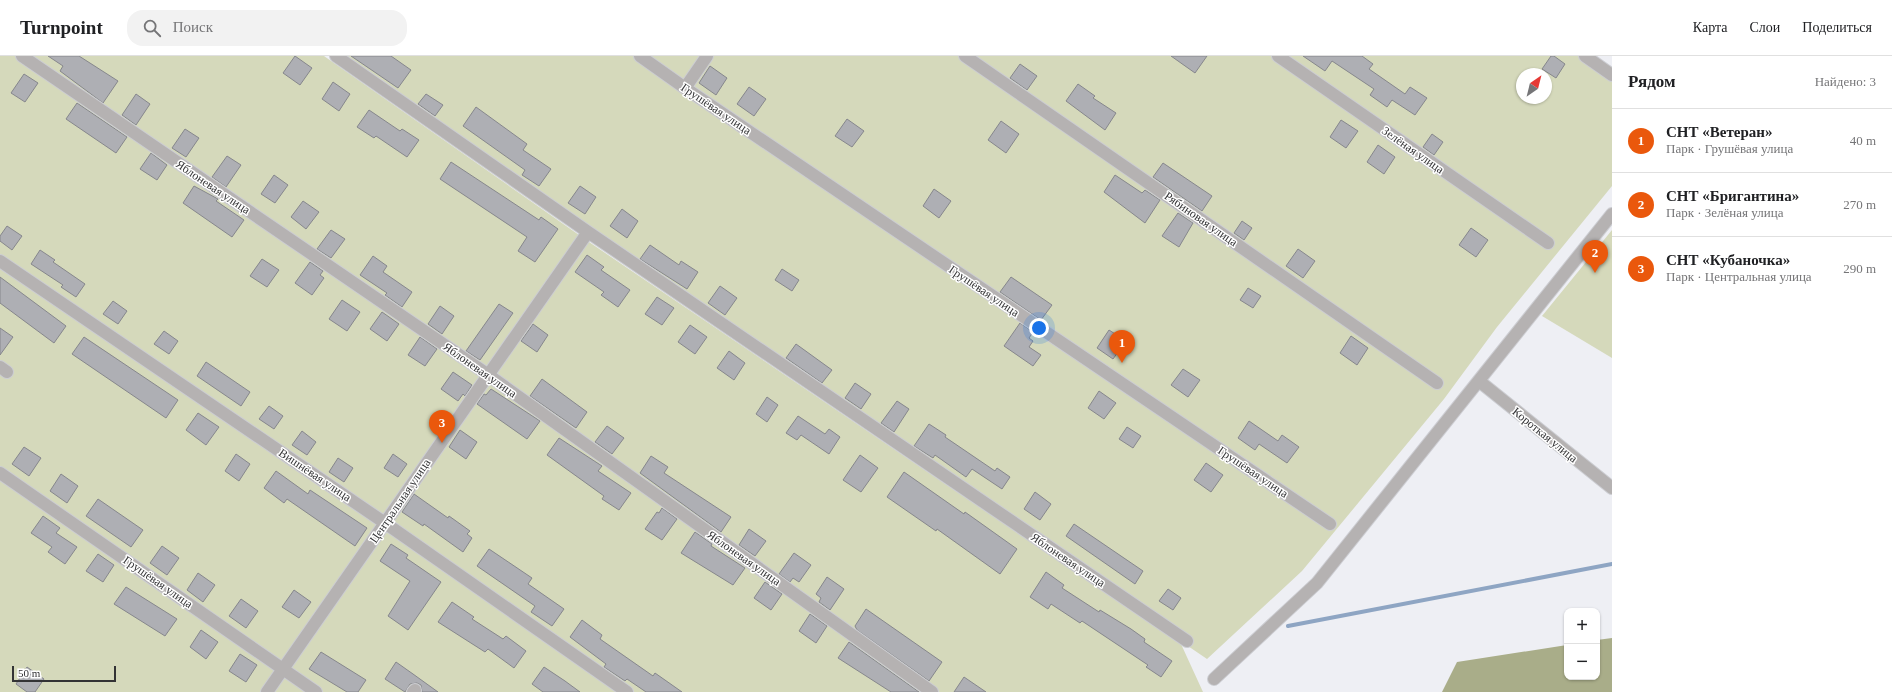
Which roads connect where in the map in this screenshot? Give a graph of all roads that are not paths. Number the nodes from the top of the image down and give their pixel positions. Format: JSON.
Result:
{"nodes":[{"id":1,"x":22,"y":56,"type":"edge"},
{"id":2,"x":336,"y":56,"type":"edge"},
{"id":3,"x":640,"y":56,"type":"edge"},
{"id":4,"x":707,"y":56,"type":"edge"},
{"id":5,"x":965,"y":56,"type":"edge"},
{"id":6,"x":1278,"y":56,"type":"edge"},
{"id":7,"x":1585,"y":56,"type":"edge"},
{"id":8,"x":1593,"y":56,"type":"edge"},
{"id":9,"x":1612,"y":70,"type":"edge"},
{"id":10,"x":1612,"y":75,"type":"edge"},
{"id":11,"x":685,"y":88,"type":"junction"},
{"id":12,"x":1612,"y":214,"type":"edge"},
{"id":13,"x":588,"y":232,"type":"junction"},
{"id":14,"x":1548,"y":244,"type":"dead end"},
{"id":15,"x":0,"y":261,"type":"edge"},
{"id":16,"x":487,"y":374,"type":"junction"},
{"id":17,"x":1479,"y":381,"type":"junction"},
{"id":18,"x":1437,"y":383,"type":"dead end"},
{"id":19,"x":0,"y":473,"type":"edge"},
{"id":20,"x":1612,"y":488,"type":"edge"},
{"id":21,"x":385,"y":523,"type":"junction"},
{"id":22,"x":1330,"y":524,"type":"dead end"},
{"id":23,"x":1187,"y":641,"type":"dead end"},
{"id":24,"x":283,"y":669,"type":"junction"},
{"id":25,"x":1214,"y":679,"type":"dead end"},
{"id":26,"x":267,"y":692,"type":"edge"},
{"id":27,"x":316,"y":692,"type":"edge"},
{"id":28,"x":627,"y":692,"type":"edge"},
{"id":29,"x":932,"y":692,"type":"edge"}],
"edges":[{"from":1,"to":16,"type":"street","name":"Яблоневая улица"},
{"from":2,"to":13,"type":"street","name":"Яблоневая улица"},
{"from":3,"to":11,"type":"street","name":"Грушёвая улица"},
{"from":4,"to":11,"type":"street"},
{"from":5,"to":18,"type":"street","name":"Рябиновая улица"},
{"from":6,"to":14,"type":"street","name":"Зелёная улица"},
{"from":7,"to":10,"type":"street"},
{"from":8,"to":9,"type":"street"},
{"from":11,"to":22,"type":"street","name":"Грушёвая улица"},
{"from":12,"to":17,"type":"street"},
{"from":13,"to":16,"type":"street","name":"Центральная улица"},
{"from":13,"to":23,"type":"street","name":"Яблоневая улица"},
{"from":15,"to":21,"type":"street","name":"Вишнёвая улица"},
{"from":16,"to":21,"type":"street","name":"Центральная улица"},
{"from":16,"to":29,"type":"street","name":"Яблоневая улица"},
{"from":17,"to":20,"type":"street","name":"Короткая улица"},
{"from":17,"to":25,"type":"street"},
{"from":19,"to":24,"type":"street","name":"Грушёвая улица"},
{"from":21,"to":24,"type":"street","name":"Центральная улица"},
{"from":21,"to":28,"type":"street","name":"Вишнёвая улица"},
{"from":24,"to":26,"type":"street","name":"Центральная улица"},
{"from":24,"to":27,"type":"street","name":"Грушёвая улица"}]}
